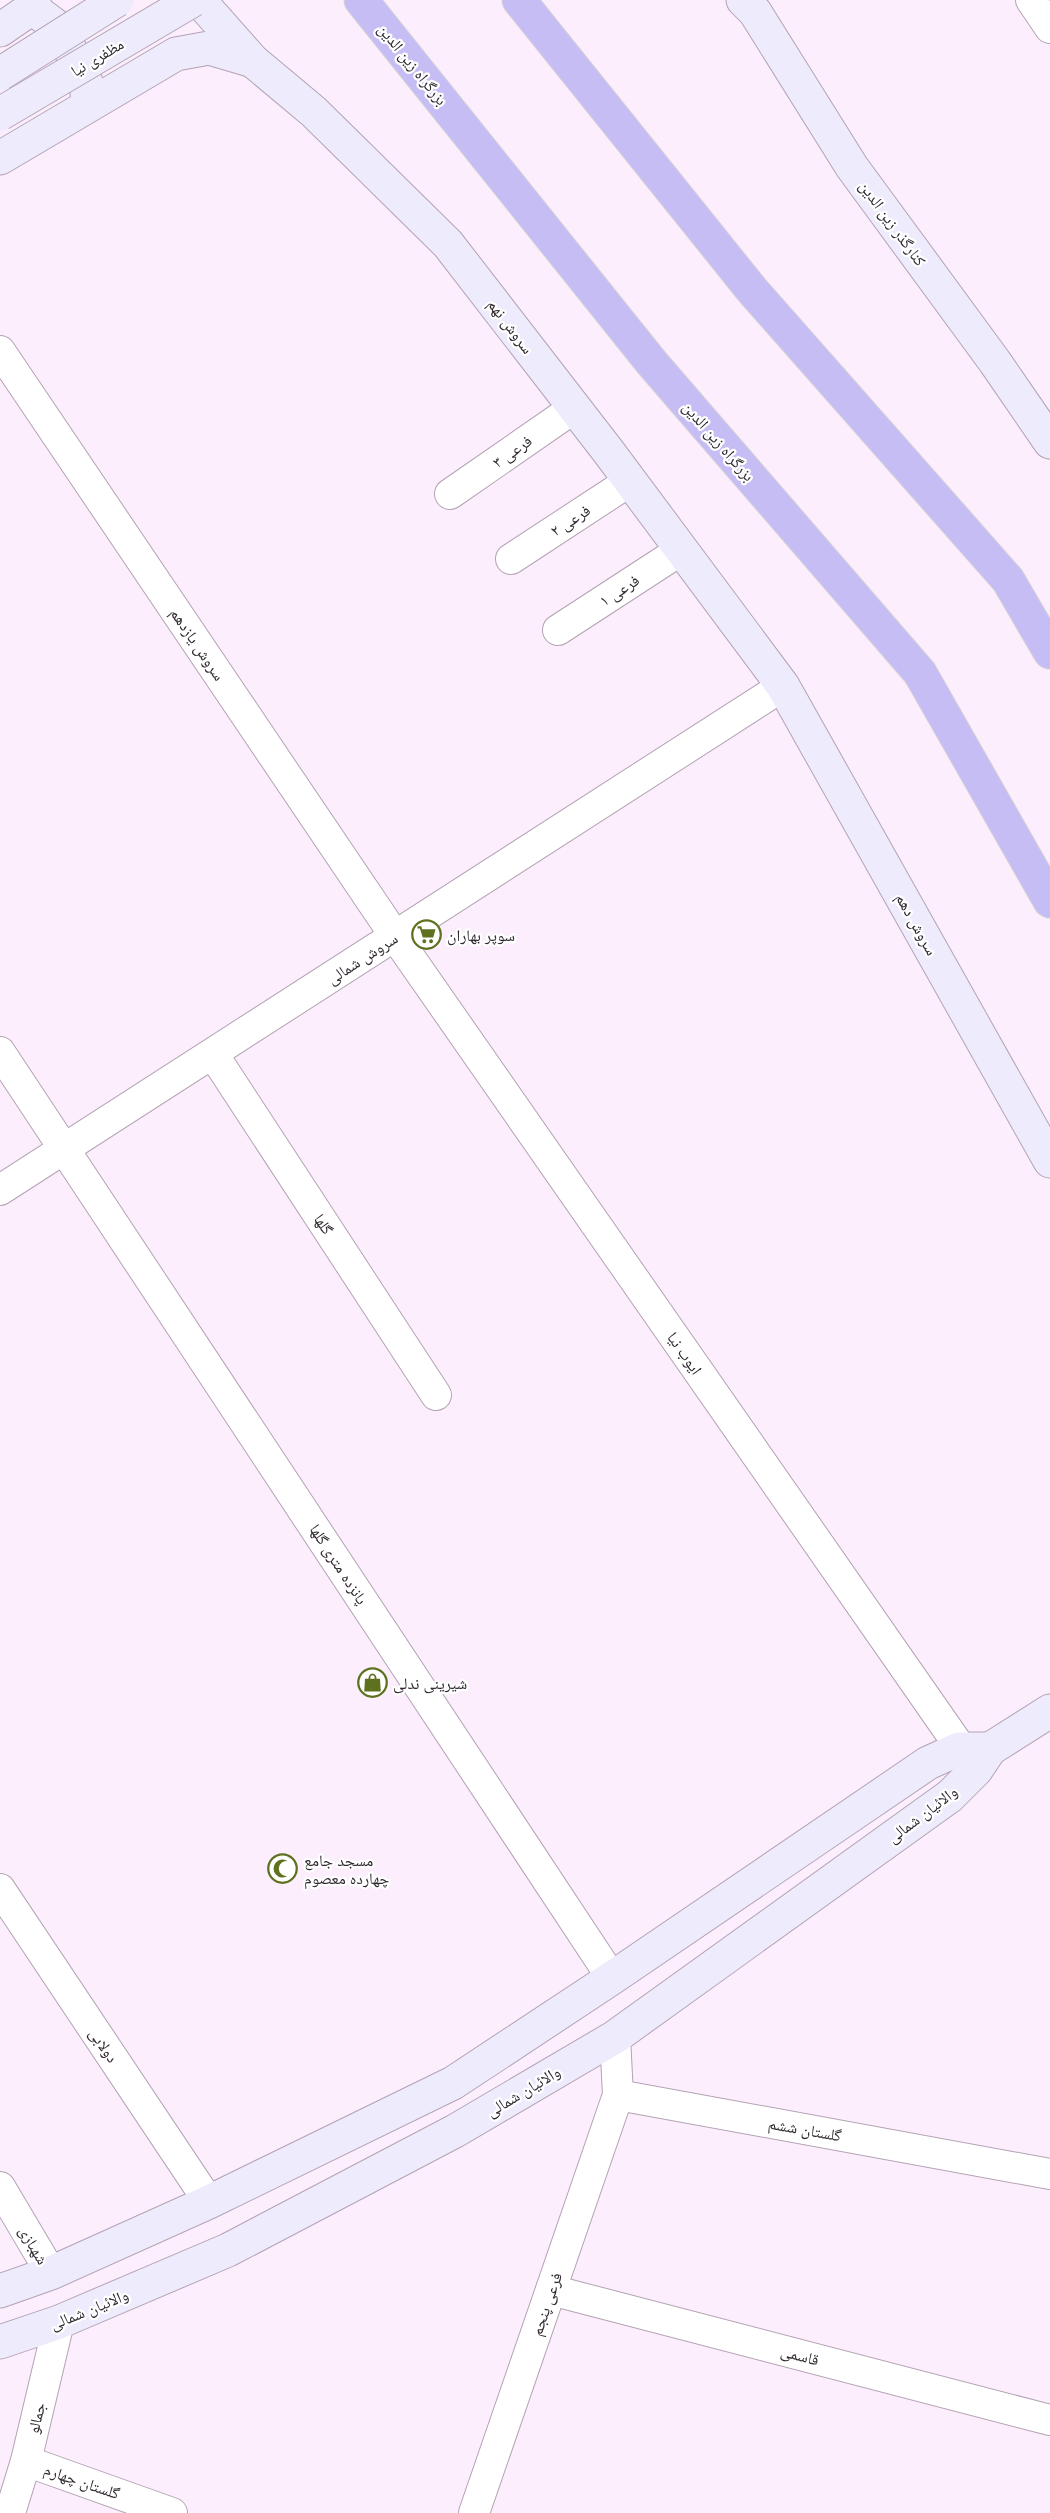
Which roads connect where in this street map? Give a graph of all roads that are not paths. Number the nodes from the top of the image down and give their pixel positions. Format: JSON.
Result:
{"nodes":[{"id":1,"x":117,"y":0,"type":"edge"},
{"id":2,"x":193,"y":0,"type":"edge"},
{"id":3,"x":200,"y":0,"type":"edge"},
{"id":4,"x":362,"y":0,"type":"edge"},
{"id":5,"x":519,"y":0,"type":"edge"},
{"id":6,"x":743,"y":0,"type":"edge"},
{"id":7,"x":1031,"y":0,"type":"edge"},
{"id":8,"x":33,"y":4,"type":"edge"},
{"id":9,"x":1050,"y":28,"type":"edge"},
{"id":10,"x":0,"y":30,"type":"edge"},
{"id":11,"x":253,"y":61,"type":"junction"},
{"id":12,"x":0,"y":74,"type":"edge"},
{"id":13,"x":88,"y":105,"type":"junction"},
{"id":14,"x":0,"y":114,"type":"edge"},
{"id":15,"x":0,"y":158,"type":"edge"},
{"id":16,"x":0,"y":351,"type":"edge"},
{"id":17,"x":574,"y":408,"type":"junction"},
{"id":18,"x":1050,"y":442,"type":"edge"},
{"id":19,"x":630,"y":481,"type":"junction"},
{"id":20,"x":450,"y":494,"type":"dead end"},
{"id":21,"x":681,"y":550,"type":"junction"},
{"id":22,"x":511,"y":559,"type":"dead end"},
{"id":23,"x":558,"y":630,"type":"dead end"},
{"id":24,"x":1050,"y":652,"type":"edge"},
{"id":25,"x":783,"y":686,"type":"junction"},
{"id":26,"x":1050,"y":901,"type":"edge"},
{"id":27,"x":395,"y":936,"type":"junction"},
{"id":28,"x":0,"y":1052,"type":"edge"},
{"id":29,"x":213,"y":1054,"type":"junction"},
{"id":30,"x":65,"y":1150,"type":"junction"},
{"id":31,"x":1050,"y":1161,"type":"edge"},
{"id":32,"x":0,"y":1190,"type":"edge"},
{"id":33,"x":436,"y":1395,"type":"dead end"},
{"id":34,"x":1050,"y":1711,"type":"edge"},
{"id":35,"x":975,"y":1756,"type":"junction"},
{"id":36,"x":0,"y":1889,"type":"edge"},
{"id":37,"x":612,"y":1978,"type":"junction"},
{"id":38,"x":615,"y":2037,"type":"junction"},
{"id":39,"x":618,"y":2095,"type":"junction"},
{"id":40,"x":1050,"y":2174,"type":"edge"},
{"id":41,"x":0,"y":2187,"type":"edge"},
{"id":42,"x":209,"y":2202,"type":"junction"},
{"id":43,"x":51,"y":2273,"type":"junction"},
{"id":44,"x":551,"y":2290,"type":"junction"},
{"id":45,"x":0,"y":2291,"type":"edge"},
{"id":46,"x":59,"y":2322,"type":"junction"},
{"id":47,"x":0,"y":2342,"type":"edge"},
{"id":48,"x":1050,"y":2420,"type":"edge"},
{"id":49,"x":26,"y":2461,"type":"junction"},
{"id":50,"x":10,"y":2513,"type":"edge"},
{"id":51,"x":172,"y":2513,"type":"edge"},
{"id":52,"x":474,"y":2513,"type":"edge"}],
"edges":[{"from":1,"to":12,"type":"main road","bridge":true},
{"from":2,"to":14,"type":"main road","name":"مظفری نیا","bridge":true},
{"from":3,"to":11,"type":"main road","name":"سروش نهم"},
{"from":4,"to":26,"type":"highway","name":"بزرگراه زین الدین"},
{"from":5,"to":24,"type":"highway"},
{"from":6,"to":18,"type":"main road","name":"کنارگذر زین الدین"},
{"from":7,"to":9,"type":"street"},
{"from":8,"to":10,"type":"main road"},
{"from":8,"to":13,"type":"main road"},
{"from":11,"to":13,"type":"main road"},
{"from":11,"to":17,"type":"main road","name":"سروش نهم"},
{"from":13,"to":15,"type":"main road"},
{"from":16,"to":27,"type":"street","name":"سروش یازدهم"},
{"from":17,"to":19,"type":"main road","name":"سروش نهم"},
{"from":17,"to":20,"type":"street","name":"فرعی ۳"},
{"from":19,"to":21,"type":"main road","name":"سروش نهم"},
{"from":19,"to":22,"type":"street","name":"فرعی ۲"},
{"from":21,"to":23,"type":"street","name":"فرعی ۱"},
{"from":21,"to":25,"type":"main road","name":"سروش نهم"},
{"from":25,"to":27,"type":"street","name":"سروش شمالی"},
{"from":25,"to":31,"type":"main road","name":"سروش دهم"},
{"from":27,"to":29,"type":"street","name":"سروش شمالی"},
{"from":27,"to":35,"type":"street","name":"ایوب نیا"},
{"from":28,"to":30,"type":"street"},
{"from":29,"to":30,"type":"street","name":"سروش شمالی"},
{"from":29,"to":33,"type":"street","name":"گلها"},
{"from":30,"to":32,"type":"street","name":"سروش شمالی"},
{"from":30,"to":37,"type":"street","name":"پانزده متری گلها"},
{"from":34,"to":35,"type":"main road","name":"والائیان شمالی"},
{"from":35,"to":37,"type":"main road","name":"والائیان شمالی"},
{"from":35,"to":38,"type":"main road","name":"والائیان شمالی"},
{"from":36,"to":42,"type":"street","name":"دولابی"},
{"from":37,"to":42,"type":"main road","name":"والائیان شمالی"},
{"from":38,"to":39,"type":"street"},
{"from":38,"to":46,"type":"main road","name":"والائیان شمالی"},
{"from":39,"to":40,"type":"street","name":"گلستان ششم"},
{"from":39,"to":44,"type":"street","name":"فرعی پنجم"},
{"from":41,"to":43,"type":"street","name":"شهبازی"},
{"from":42,"to":43,"type":"main road","name":"والائیان شمالی"},
{"from":43,"to":45,"type":"main road","name":"والائیان شمالی"},
{"from":43,"to":46,"type":"main road"},
{"from":44,"to":48,"type":"street","name":"قاسمی"},
{"from":44,"to":52,"type":"street","name":"فرعی پنجم"},
{"from":46,"to":47,"type":"main road","name":"والائیان شمالی"},
{"from":46,"to":49,"type":"street","name":"جمالو"},
{"from":49,"to":50,"type":"street","name":"جمالو"},
{"from":49,"to":51,"type":"street","name":"گلستان چهارم"}]}
